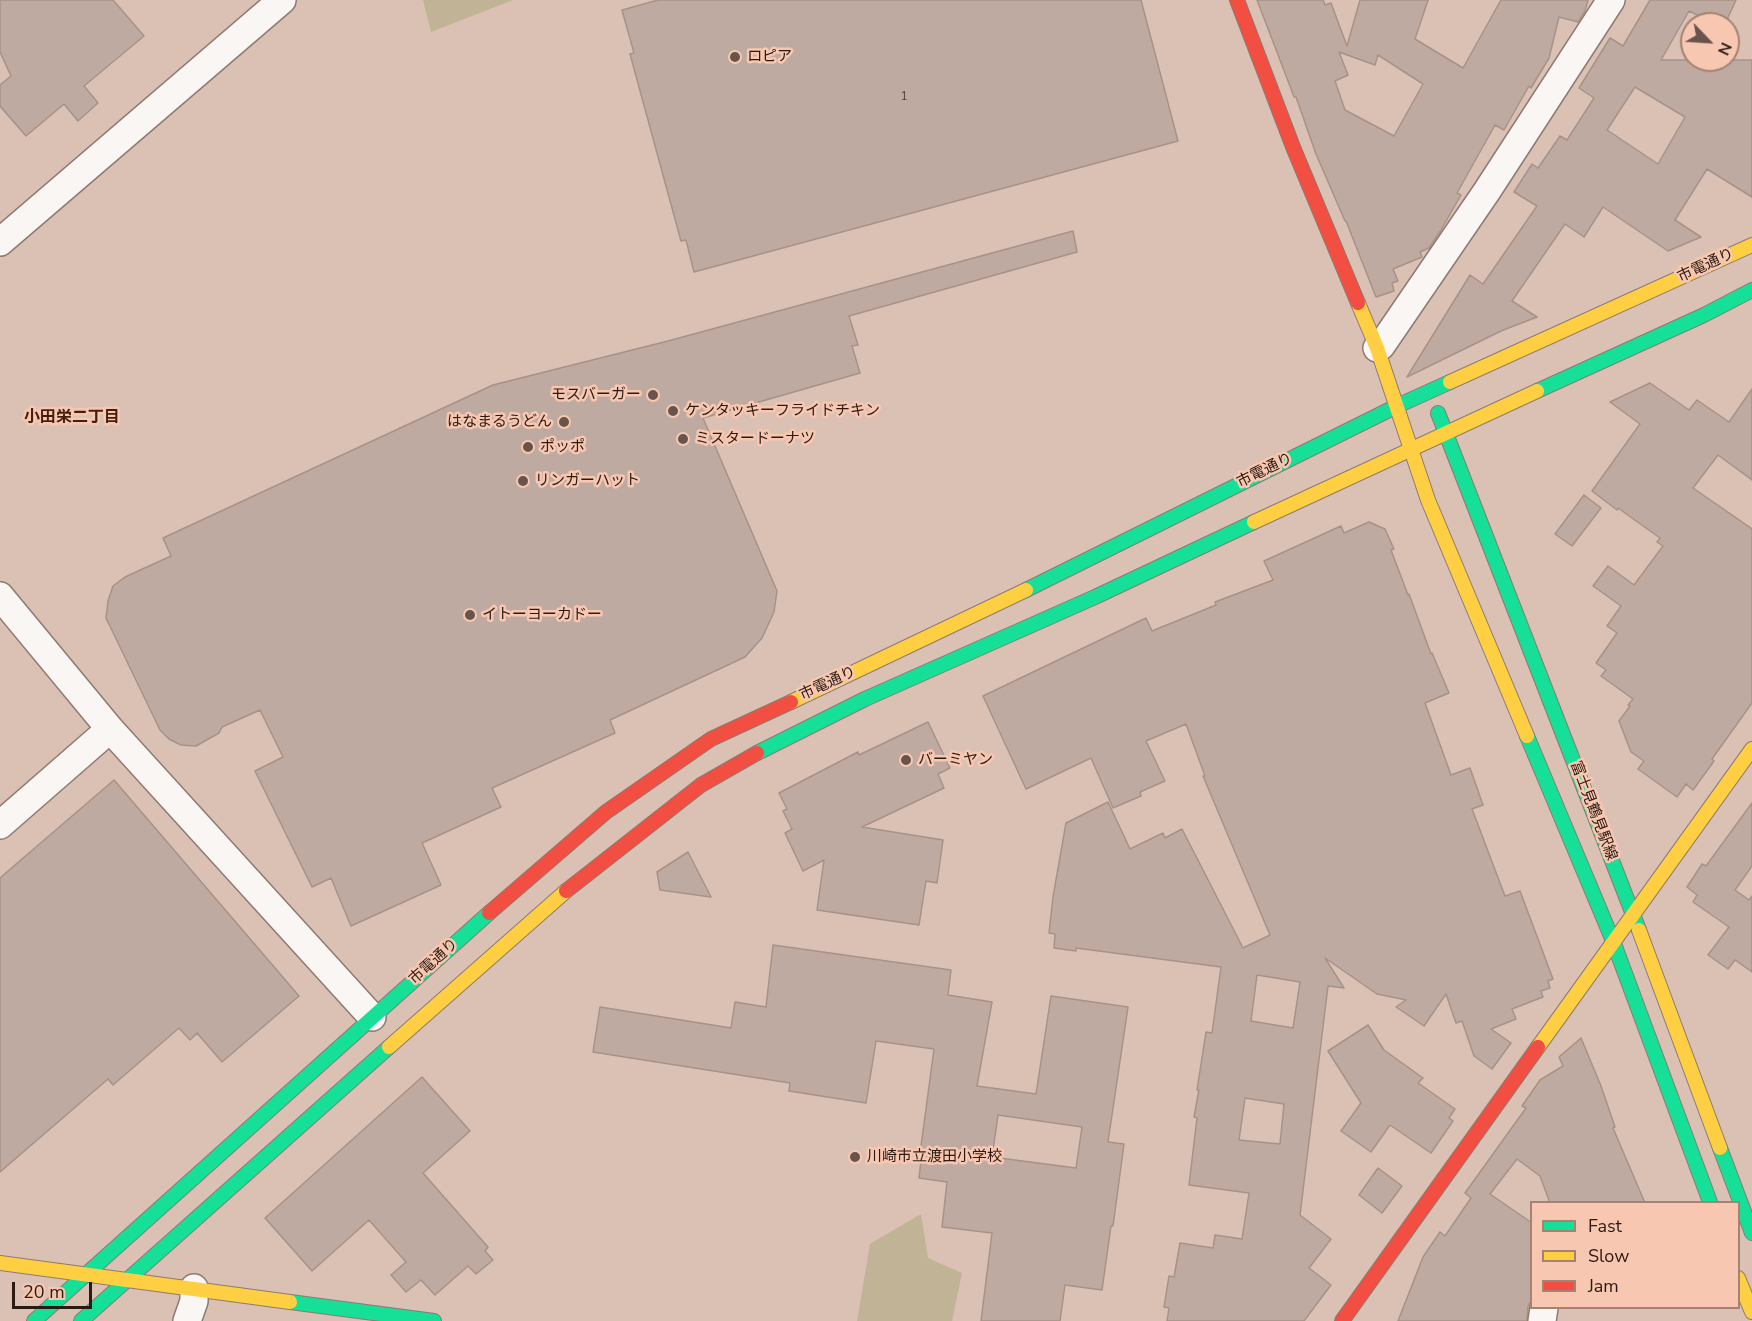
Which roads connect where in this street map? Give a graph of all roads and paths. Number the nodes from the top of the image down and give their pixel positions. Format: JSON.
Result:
{"nodes":[{"id":1,"x":282,"y":0,"type":"edge"},
{"id":2,"x":1237,"y":0,"type":"edge"},
{"id":3,"x":1611,"y":0,"type":"edge"},
{"id":4,"x":0,"y":242,"type":"edge"},
{"id":5,"x":1752,"y":245,"type":"edge"},
{"id":6,"x":1752,"y":290,"type":"edge"},
{"id":7,"x":1377,"y":348,"type":"junction"},
{"id":8,"x":1430,"y":392,"type":"junction"},
{"id":9,"x":1397,"y":406,"type":"junction"},
{"id":10,"x":1445,"y":433,"type":"junction"},
{"id":11,"x":1411,"y":449,"type":"junction"},
{"id":12,"x":0,"y":596,"type":"edge"},
{"id":13,"x":110,"y":729,"type":"junction"},
{"id":14,"x":1752,"y":749,"type":"edge"},
{"id":15,"x":0,"y":825,"type":"edge"},
{"id":16,"x":1633,"y":913,"type":"junction"},
{"id":17,"x":1613,"y":941,"type":"junction"},
{"id":18,"x":372,"y":1017,"type":"junction"},
{"id":19,"x":1709,"y":1201,"type":"edge"},
{"id":20,"x":1752,"y":1233,"type":"edge"},
{"id":21,"x":0,"y":1263,"type":"edge"},
{"id":22,"x":87,"y":1275,"type":"junction"},
{"id":23,"x":127,"y":1280,"type":"junction"},
{"id":24,"x":1740,"y":1283,"type":"edge"},
{"id":25,"x":194,"y":1288,"type":"junction"},
{"id":26,"x":1752,"y":1312,"type":"edge"},
{"id":27,"x":397,"y":1318,"type":"edge"},
{"id":28,"x":34,"y":1321,"type":"edge"},
{"id":29,"x":81,"y":1321,"type":"edge"},
{"id":30,"x":187,"y":1321,"type":"edge"},
{"id":31,"x":434,"y":1321,"type":"edge"},
{"id":32,"x":1342,"y":1321,"type":"edge"}],
"edges":[{"from":1,"to":4,"type":"street"},
{"from":2,"to":7,"type":"street","name":"富士見鶴見駅線"},
{"from":3,"to":7,"type":"street"},
{"from":5,"to":8,"type":"street","name":"市電通り"},
{"from":6,"to":10,"type":"street","name":"市電通り"},
{"from":7,"to":9,"type":"street","name":"富士見鶴見駅線"},
{"from":8,"to":9,"type":"street","name":"市電通り"},
{"from":8,"to":10,"type":"street","name":"富士見鶴見駅線"},
{"from":9,"to":11,"type":"street","name":"富士見鶴見駅線"},
{"from":9,"to":18,"type":"street","name":"市電通り"},
{"from":10,"to":11,"type":"street","name":"市電通り"},
{"from":10,"to":16,"type":"street","name":"富士見鶴見駅線"},
{"from":11,"to":17,"type":"street","name":"富士見鶴見駅線"},
{"from":11,"to":23,"type":"street","name":"市電通り"},
{"from":12,"to":13,"type":"street"},
{"from":13,"to":15,"type":"street"},
{"from":13,"to":18,"type":"street"},
{"from":14,"to":16,"type":"street"},
{"from":16,"to":17,"type":"street"},
{"from":16,"to":20,"type":"street","name":"富士見鶴見駅線"},
{"from":17,"to":19,"type":"street","name":"富士見鶴見駅線"},
{"from":17,"to":32,"type":"street"},
{"from":18,"to":22,"type":"street","name":"市電通り"},
{"from":21,"to":22,"type":"street"},
{"from":22,"to":23,"type":"street"},
{"from":22,"to":28,"type":"street","name":"市電通り"},
{"from":23,"to":25,"type":"street"},
{"from":23,"to":29,"type":"street","name":"市電通り"},
{"from":24,"to":26,"type":"street"},
{"from":25,"to":27,"type":"street"},
{"from":25,"to":30,"type":"street"},
{"from":27,"to":31,"type":"street"}]}
